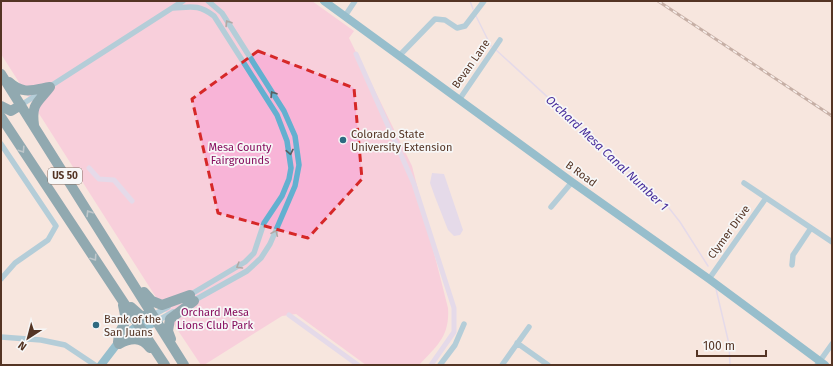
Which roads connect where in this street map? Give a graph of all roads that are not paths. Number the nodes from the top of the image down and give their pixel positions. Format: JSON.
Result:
{"nodes":[{"id":1,"x":183,"y":1,"type":"edge"},
{"id":2,"x":208,"y":1,"type":"edge"},
{"id":3,"x":324,"y":1,"type":"edge"},
{"id":4,"x":355,"y":1,"type":"edge"},
{"id":5,"x":484,"y":1,"type":"edge"},
{"id":6,"x":173,"y":8,"type":"junction"},
{"id":7,"x":345,"y":16,"type":"junction"},
{"id":8,"x":500,"y":40,"type":"dead end"},
{"id":9,"x":399,"y":56,"type":"junction"},
{"id":10,"x":1,"y":74,"type":"edge"},
{"id":11,"x":50,"y":87,"type":"junction"},
{"id":12,"x":459,"y":100,"type":"junction"},
{"id":13,"x":21,"y":105,"type":"junction"},
{"id":14,"x":1,"y":106,"type":"edge"},
{"id":15,"x":1,"y":117,"type":"edge"},
{"id":16,"x":34,"y":127,"type":"junction"},
{"id":17,"x":1,"y":144,"type":"edge"},
{"id":18,"x":572,"y":182,"type":"junction"},
{"id":19,"x":744,"y":183,"type":"dead end"},
{"id":20,"x":766,"y":198,"type":"junction"},
{"id":21,"x":551,"y":208,"type":"dead end"},
{"id":22,"x":811,"y":228,"type":"junction"},
{"id":23,"x":100,"y":232,"type":"junction"},
{"id":24,"x":832,"y":242,"type":"edge"},
{"id":25,"x":792,"y":265,"type":"dead end"},
{"id":26,"x":1,"y":278,"type":"edge"},
{"id":27,"x":709,"y":279,"type":"junction"},
{"id":28,"x":192,"y":298,"type":"junction"},
{"id":29,"x":122,"y":301,"type":"junction"},
{"id":30,"x":152,"y":318,"type":"junction"},
{"id":31,"x":464,"y":324,"type":"dead end"},
{"id":32,"x":140,"y":327,"type":"junction"},
{"id":33,"x":529,"y":327,"type":"dead end"},
{"id":34,"x":1,"y":337,"type":"edge"},
{"id":35,"x":517,"y":343,"type":"junction"},
{"id":36,"x":832,"y":344,"type":"edge"},
{"id":37,"x":117,"y":345,"type":"junction"},
{"id":38,"x":820,"y":364,"type":"edge"},
{"id":39,"x":95,"y":365,"type":"edge"},
{"id":40,"x":102,"y":365,"type":"edge"},
{"id":41,"x":161,"y":365,"type":"edge"},
{"id":42,"x":165,"y":365,"type":"edge"},
{"id":43,"x":185,"y":365,"type":"edge"},
{"id":44,"x":440,"y":365,"type":"edge"},
{"id":45,"x":502,"y":365,"type":"edge"},
{"id":46,"x":548,"y":365,"type":"edge"}],
"edges":[{"from":1,"to":6,"type":"street"},
{"from":28,"to":2,"type":"street","one_way":true},
{"from":3,"to":7,"type":"street","name":"B Road"},
{"from":4,"to":7,"type":"street"},
{"from":5,"to":9,"type":"street"},
{"from":6,"to":11,"type":"street"},
{"from":6,"to":28,"type":"street","one_way":true},
{"from":7,"to":9,"type":"street","name":"B Road"},
{"from":8,"to":12,"type":"street","name":"Bevan Lane"},
{"from":9,"to":12,"type":"street","name":"B Road"},
{"from":10,"to":11,"type":"highway"},
{"from":10,"to":13,"type":"highway","number":"US 50"},
{"from":11,"to":13,"type":"street"},
{"from":11,"to":16,"type":"highway"},
{"from":12,"to":18,"type":"street","name":"B Road"},
{"from":13,"to":14,"type":"highway"},
{"from":13,"to":16,"type":"highway","number":"US 50"},
{"from":15,"to":29,"type":"highway","number":"US 50","one_way":true},
{"from":23,"to":16,"type":"highway","number":"US 50","one_way":true},
{"from":17,"to":26,"type":"street"},
{"from":18,"to":21,"type":"street"},
{"from":18,"to":27,"type":"street","name":"B Road"},
{"from":19,"to":20,"type":"street"},
{"from":20,"to":22,"type":"street"},
{"from":20,"to":27,"type":"street","name":"Clymer Drive"},
{"from":22,"to":24,"type":"street"},
{"from":22,"to":25,"type":"street"},
{"from":23,"to":28,"type":"highway"},
{"from":23,"to":30,"type":"highway","number":"US 50"},
{"from":27,"to":38,"type":"street","name":"B Road"},
{"from":28,"to":30,"type":"street"},
{"from":28,"to":43,"type":"highway"},
{"from":29,"to":30,"type":"highway"},
{"from":29,"to":32,"type":"highway","number":"US 50"},
{"from":29,"to":37,"type":"highway"},
{"from":30,"to":32,"type":"street"},
{"from":30,"to":43,"type":"highway","number":"US 50"},
{"from":31,"to":44,"type":"street"},
{"from":32,"to":37,"type":"street"},
{"from":32,"to":42,"type":"highway","number":"US 50"},
{"from":33,"to":35,"type":"street"},
{"from":34,"to":39,"type":"street"},
{"from":35,"to":45,"type":"street"},
{"from":35,"to":46,"type":"street"},
{"from":36,"to":38,"type":"street"},
{"from":37,"to":40,"type":"street"},
{"from":37,"to":41,"type":"highway"}]}
